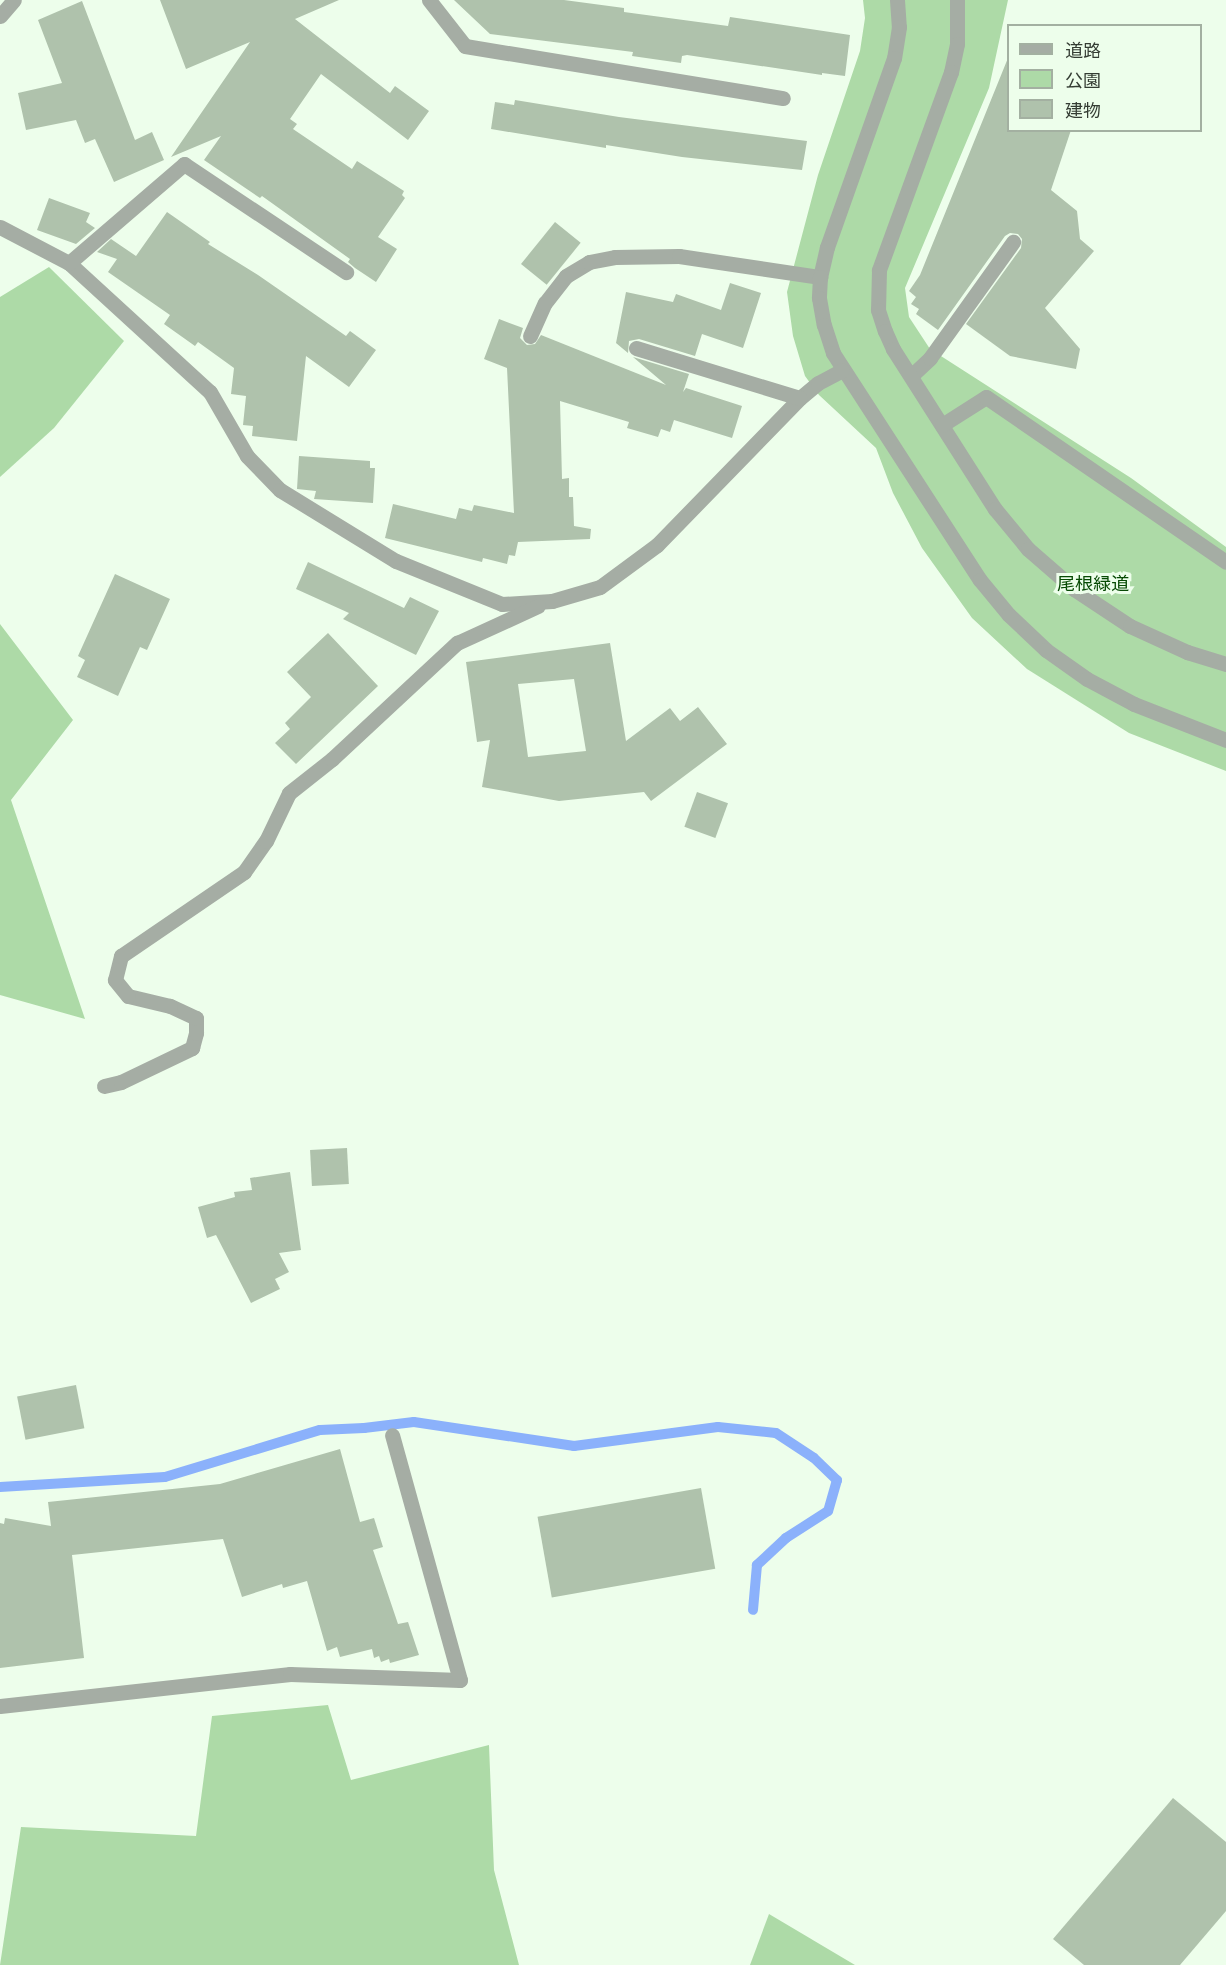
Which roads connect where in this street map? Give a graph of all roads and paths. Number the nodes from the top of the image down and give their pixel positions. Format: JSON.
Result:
{"nodes":[{"id":1,"x":14,"y":0,"type":"edge"},
{"id":2,"x":429,"y":0,"type":"edge"},
{"id":3,"x":897,"y":0,"type":"edge"},
{"id":4,"x":957,"y":0,"type":"edge"},
{"id":5,"x":0,"y":16,"type":"edge"},
{"id":6,"x":783,"y":98,"type":"dead end"},
{"id":7,"x":0,"y":227,"type":"edge"},
{"id":8,"x":1013,"y":242,"type":"dead end"},
{"id":9,"x":69,"y":263,"type":"junction"},
{"id":10,"x":346,"y":272,"type":"dead end"},
{"id":11,"x":820,"y":277,"type":"junction"},
{"id":12,"x":530,"y":336,"type":"dead end"},
{"id":13,"x":636,"y":348,"type":"dead end"},
{"id":14,"x":842,"y":370,"type":"junction"},
{"id":15,"x":911,"y":376,"type":"junction"},
{"id":16,"x":800,"y":398,"type":"junction"},
{"id":17,"x":942,"y":425,"type":"junction"},
{"id":18,"x":1226,"y":562,"type":"edge"},
{"id":19,"x":552,"y":601,"type":"junction"},
{"id":20,"x":1226,"y":664,"type":"edge"},
{"id":21,"x":1226,"y":740,"type":"edge"},
{"id":22,"x":104,"y":1086,"type":"dead end"},
{"id":23,"x":392,"y":1435,"type":"dead end"},
{"id":24,"x":0,"y":1706,"type":"edge"}],
"edges":[{"from":1,"to":5,"type":"street"},
{"from":2,"to":6,"type":"street"},
{"from":3,"to":11,"type":"street"},
{"from":4,"to":15,"type":"street"},
{"from":7,"to":9,"type":"street"},
{"from":8,"to":15,"type":"street"},
{"from":9,"to":10,"type":"street"},
{"from":9,"to":19,"type":"street"},
{"from":11,"to":12,"type":"street"},
{"from":11,"to":14,"type":"street"},
{"from":13,"to":16,"type":"street"},
{"from":14,"to":16,"type":"street"},
{"from":14,"to":21,"type":"street"},
{"from":15,"to":17,"type":"street"},
{"from":16,"to":19,"type":"street"},
{"from":17,"to":18,"type":"street"},
{"from":17,"to":20,"type":"street"},
{"from":19,"to":22,"type":"street"},
{"from":23,"to":24,"type":"street"}]}
